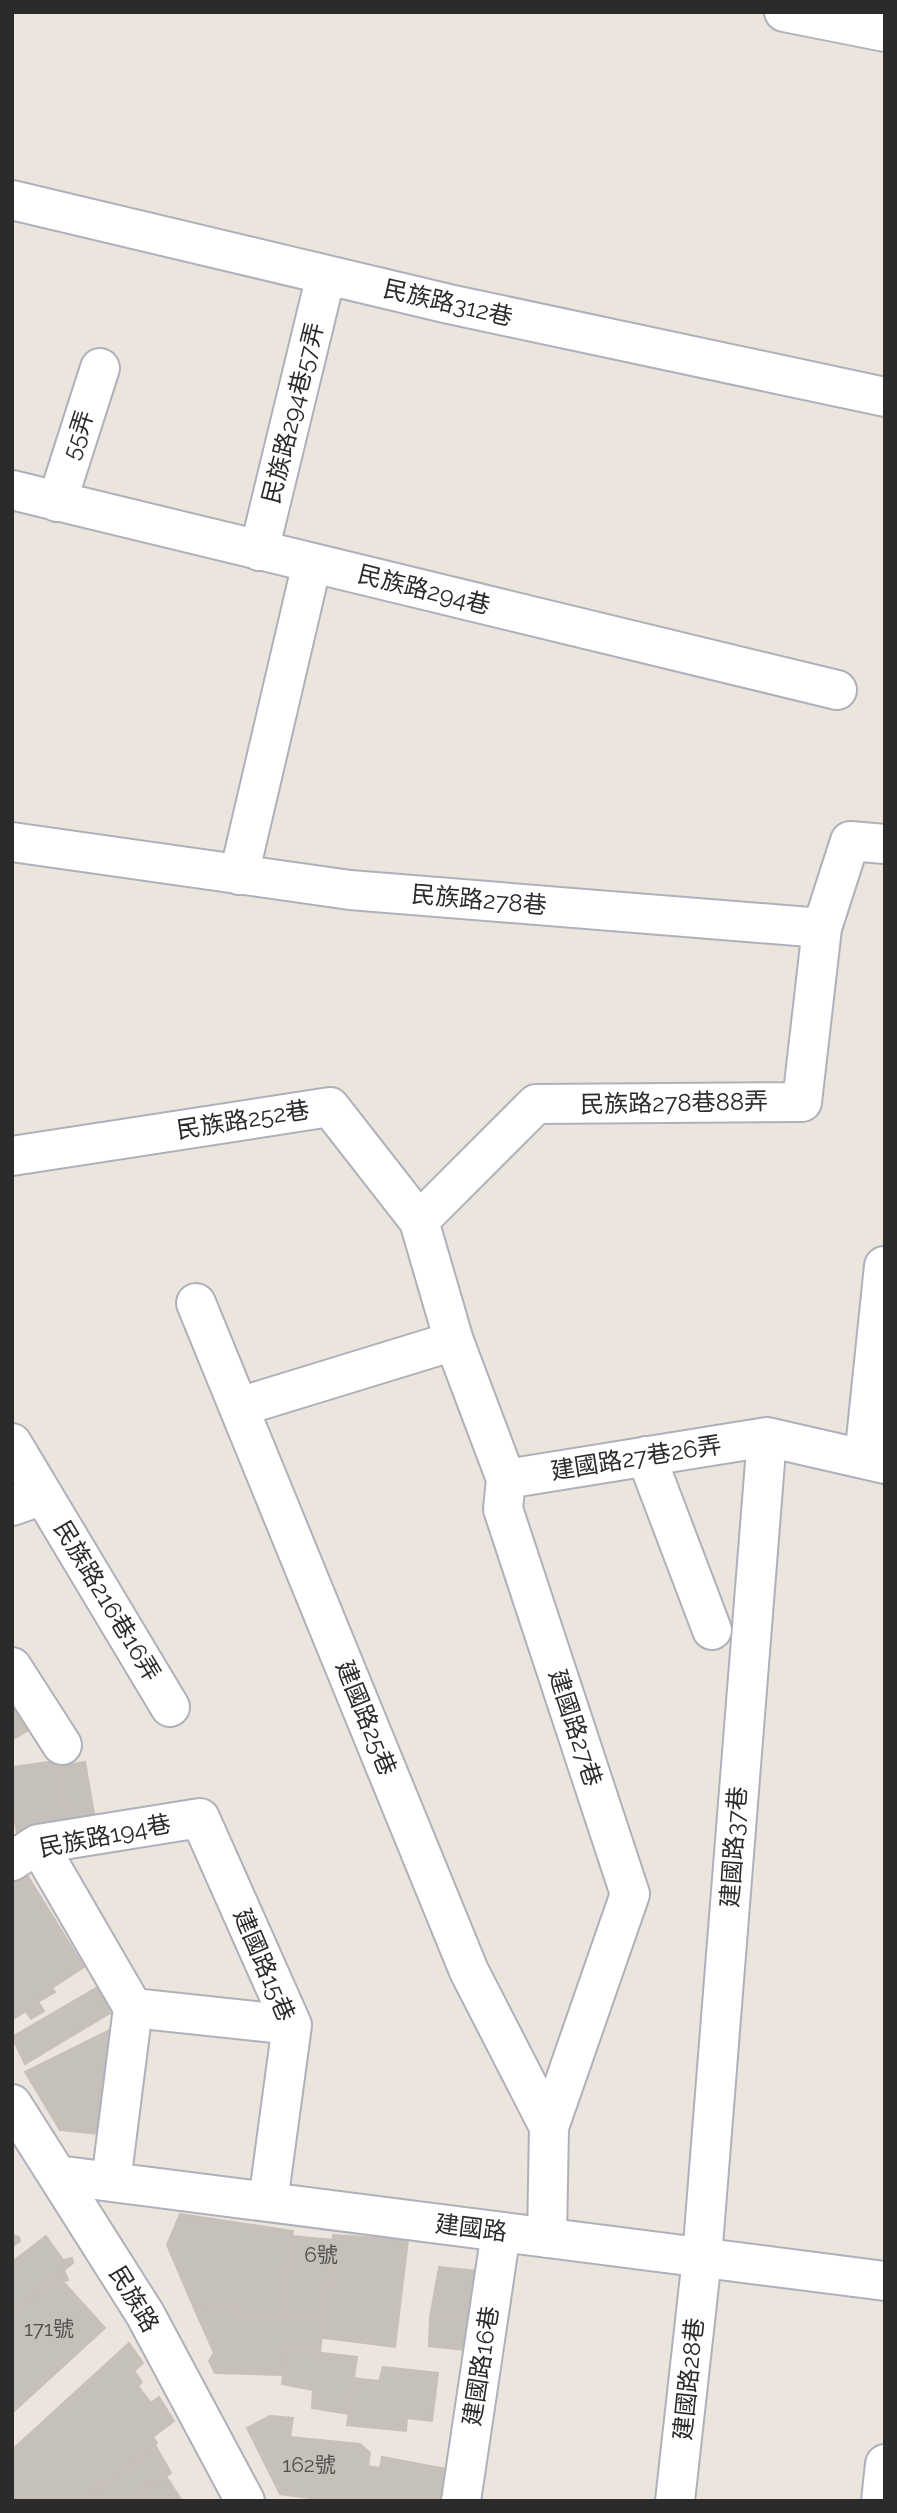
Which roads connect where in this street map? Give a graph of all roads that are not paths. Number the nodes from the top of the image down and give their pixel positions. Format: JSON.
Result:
{"nodes":[{"id":1,"x":784,"y":12,"type":"edge"},
{"id":2,"x":885,"y":32,"type":"edge"},
{"id":3,"x":12,"y":200,"type":"edge"},
{"id":4,"x":326,"y":275,"type":"junction"},
{"id":5,"x":100,"y":368,"type":"dead end"},
{"id":6,"x":885,"y":397,"type":"edge"},
{"id":7,"x":12,"y":490,"type":"edge"},
{"id":8,"x":57,"y":502,"type":"junction"},
{"id":9,"x":260,"y":551,"type":"junction"},
{"id":10,"x":312,"y":563,"type":"junction"},
{"id":11,"x":836,"y":690,"type":"dead end"},
{"id":12,"x":12,"y":842,"type":"edge"},
{"id":13,"x":885,"y":844,"type":"edge"},
{"id":14,"x":239,"y":874,"type":"junction"},
{"id":15,"x":822,"y":928,"type":"junction"},
{"id":16,"x":12,"y":1156,"type":"edge"},
{"id":17,"x":419,"y":1221,"type":"junction"},
{"id":18,"x":884,"y":1266,"type":"edge"},
{"id":19,"x":196,"y":1303,"type":"dead end"},
{"id":20,"x":454,"y":1341,"type":"junction"},
{"id":21,"x":239,"y":1406,"type":"junction"},
{"id":22,"x":766,"y":1437,"type":"junction"},
{"id":23,"x":12,"y":1443,"type":"edge"},
{"id":24,"x":646,"y":1456,"type":"junction"},
{"id":25,"x":874,"y":1461,"type":"edge"},
{"id":26,"x":506,"y":1479,"type":"junction"},
{"id":27,"x":28,"y":1501,"type":"edge"},
{"id":28,"x":712,"y":1630,"type":"dead end"},
{"id":29,"x":12,"y":1667,"type":"edge"},
{"id":30,"x":170,"y":1707,"type":"dead end"},
{"id":31,"x":62,"y":1745,"type":"dead end"},
{"id":32,"x":201,"y":1818,"type":"joint"},
{"id":33,"x":25,"y":1852,"type":"edge"},
{"id":34,"x":133,"y":2008,"type":"junction"},
{"id":35,"x":292,"y":2025,"type":"junction"},
{"id":36,"x":13,"y":2107,"type":"edge"},
{"id":37,"x":549,"y":2127,"type":"junction"},
{"id":38,"x":57,"y":2175,"type":"junction"},
{"id":39,"x":111,"y":2182,"type":"junction"},
{"id":40,"x":268,"y":2202,"type":"junction"},
{"id":41,"x":501,"y":2232,"type":"junction"},
{"id":42,"x":547,"y":2238,"type":"junction"},
{"id":43,"x":702,"y":2258,"type":"junction"},
{"id":44,"x":885,"y":2281,"type":"edge"},
{"id":45,"x":885,"y":2465,"type":"edge"},
{"id":46,"x":245,"y":2501,"type":"edge"},
{"id":47,"x":461,"y":2501,"type":"edge"},
{"id":48,"x":675,"y":2501,"type":"edge"},
{"id":49,"x":881,"y":2501,"type":"edge"}],
"edges":[{"from":1,"to":2,"type":"street"},
{"from":3,"to":4,"type":"street","name":"民族路312巷"},
{"from":4,"to":6,"type":"street","name":"民族路312巷"},
{"from":4,"to":9,"type":"street","name":"民族路294巷57弄"},
{"from":5,"to":8,"type":"street","name":"55弄"},
{"from":7,"to":8,"type":"street","name":"民族路294巷"},
{"from":8,"to":9,"type":"street","name":"民族路294巷"},
{"from":9,"to":10,"type":"street","name":"民族路294巷"},
{"from":10,"to":11,"type":"street","name":"民族路294巷"},
{"from":10,"to":14,"type":"street"},
{"from":12,"to":14,"type":"street","name":"民族路278巷"},
{"from":13,"to":15,"type":"street"},
{"from":14,"to":15,"type":"street","name":"民族路278巷"},
{"from":15,"to":17,"type":"street","name":"民族路278巷88弄"},
{"from":16,"to":17,"type":"street","name":"民族路252巷"},
{"from":17,"to":20,"type":"street","name":"建國路27巷"},
{"from":18,"to":25,"type":"street"},
{"from":19,"to":21,"type":"street","name":"建國路25巷"},
{"from":20,"to":21,"type":"street"},
{"from":20,"to":26,"type":"street","name":"建國路27巷"},
{"from":21,"to":37,"type":"street","name":"建國路25巷"},
{"from":22,"to":24,"type":"street","name":"建國路27巷26弄"},
{"from":22,"to":25,"type":"street"},
{"from":22,"to":43,"type":"street","name":"建國路37巷"},
{"from":23,"to":27,"type":"street","name":"民族路216巷16弄"},
{"from":24,"to":26,"type":"street","name":"建國路27巷26弄"},
{"from":24,"to":28,"type":"street"},
{"from":26,"to":37,"type":"street","name":"建國路27巷"},
{"from":27,"to":30,"type":"street","name":"民族路216巷16弄"},
{"from":29,"to":31,"type":"street"},
{"from":32,"to":33,"type":"street","name":"民族路194巷"},
{"from":32,"to":35,"type":"street","name":"建國路15巷"},
{"from":33,"to":34,"type":"street"},
{"from":34,"to":35,"type":"street"},
{"from":34,"to":39,"type":"street"},
{"from":35,"to":40,"type":"street","name":"建國路15巷"},
{"from":36,"to":38,"type":"street","name":"民族路"},
{"from":37,"to":42,"type":"street","name":"建國路27巷"},
{"from":38,"to":39,"type":"street","name":"建國路"},
{"from":38,"to":46,"type":"street","name":"民族路"},
{"from":39,"to":40,"type":"street","name":"建國路"},
{"from":40,"to":41,"type":"street","name":"建國路"},
{"from":41,"to":42,"type":"street","name":"建國路"},
{"from":41,"to":47,"type":"street","name":"建國路16巷"},
{"from":42,"to":43,"type":"street","name":"建國路"},
{"from":43,"to":44,"type":"street","name":"建國路"},
{"from":43,"to":48,"type":"street","name":"建國路28巷"},
{"from":45,"to":49,"type":"street"}]}
